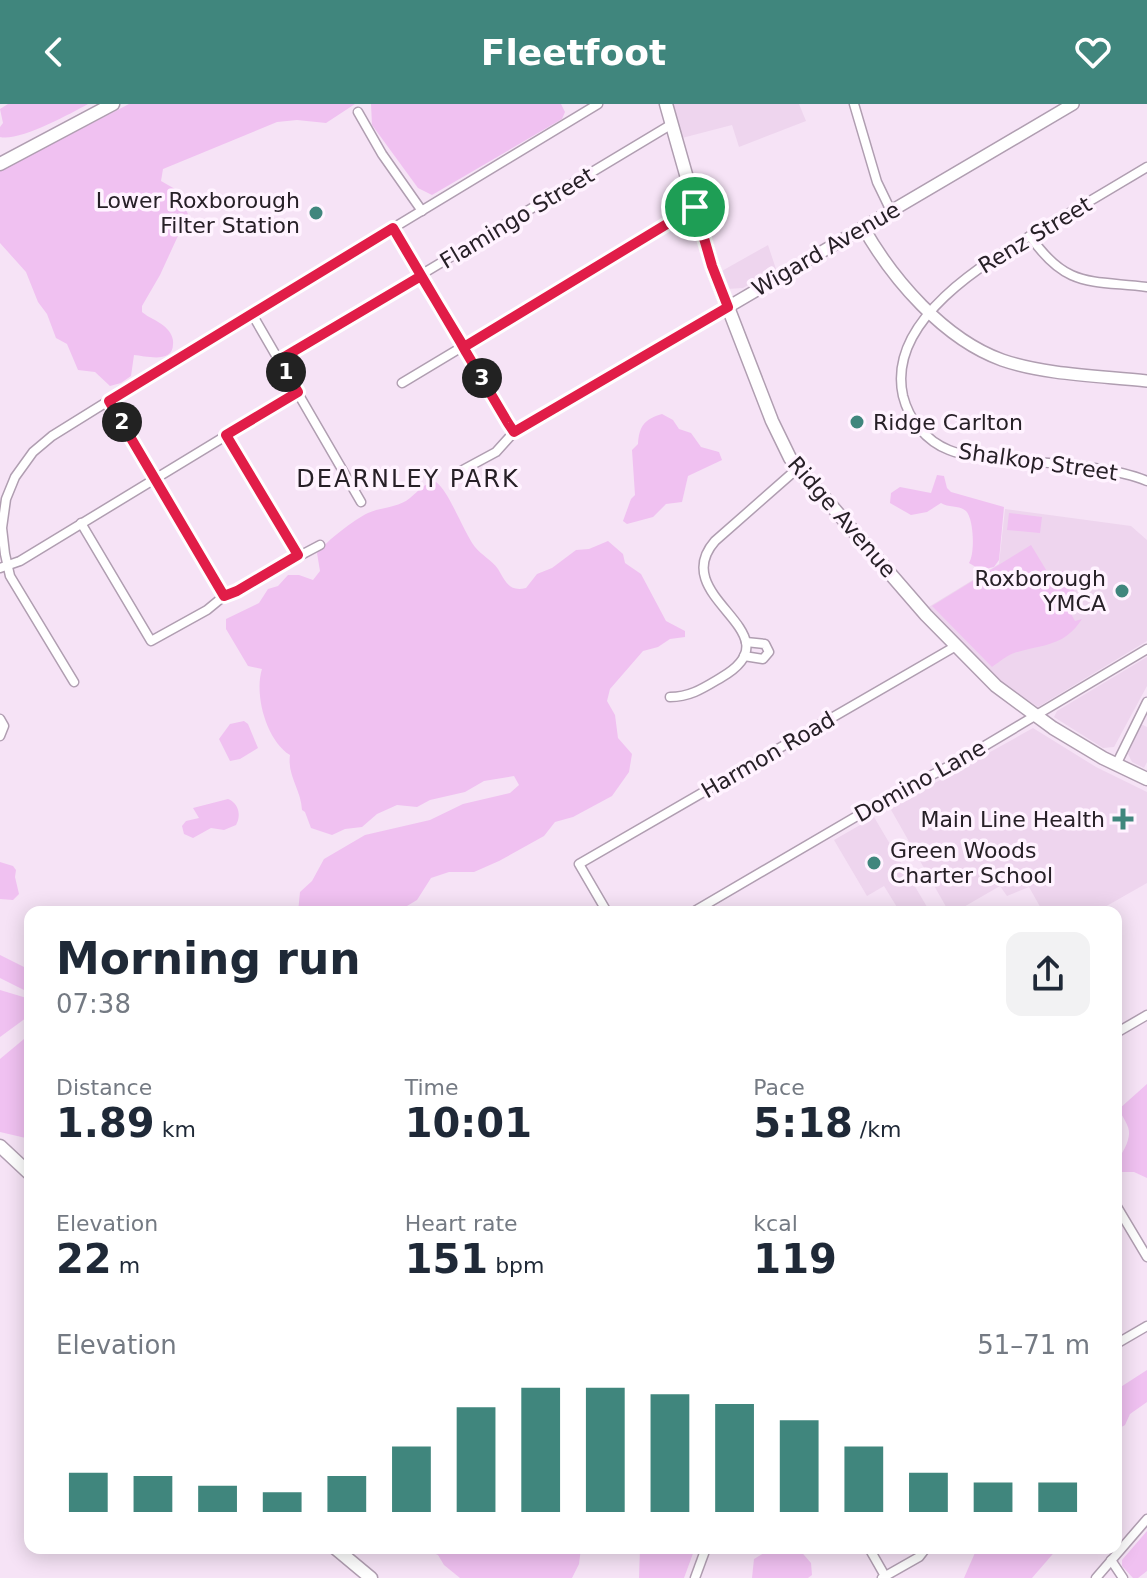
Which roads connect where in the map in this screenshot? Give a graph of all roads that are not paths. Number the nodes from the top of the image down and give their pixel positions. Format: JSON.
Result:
{"nodes":[{"id":1,"x":113,"y":104,"type":"edge"},
{"id":2,"x":598,"y":104,"type":"edge"},
{"id":3,"x":666,"y":104,"type":"edge"},
{"id":4,"x":854,"y":104,"type":"edge"},
{"id":5,"x":1073,"y":104,"type":"edge"},
{"id":6,"x":584,"y":108,"type":"edge"},
{"id":7,"x":358,"y":112,"type":"dead end"},
{"id":8,"x":672,"y":124,"type":"junction"},
{"id":9,"x":0,"y":164,"type":"edge"},
{"id":10,"x":1147,"y":167,"type":"edge"},
{"id":11,"x":695,"y":207,"type":"junction"},
{"id":12,"x":422,"y":211,"type":"junction"},
{"id":13,"x":891,"y":211,"type":"junction"},
{"id":14,"x":863,"y":227,"type":"junction"},
{"id":15,"x":393,"y":228,"type":"junction"},
{"id":16,"x":1030,"y":236,"type":"junction"},
{"id":17,"x":421,"y":276,"type":"junction"},
{"id":18,"x":1147,"y":287,"type":"edge"},
{"id":19,"x":728,"y":307,"type":"junction"},
{"id":20,"x":252,"y":314,"type":"junction"},
{"id":21,"x":931,"y":314,"type":"junction"},
{"id":22,"x":464,"y":347,"type":"junction"},
{"id":23,"x":279,"y":360,"type":"junction"},
{"id":24,"x":1147,"y":381,"type":"edge"},
{"id":25,"x":402,"y":383,"type":"dead end"},
{"id":26,"x":298,"y":392,"type":"junction"},
{"id":27,"x":109,"y":401,"type":"junction"},
{"id":28,"x":514,"y":432,"type":"junction"},
{"id":29,"x":226,"y":435,"type":"junction"},
{"id":30,"x":798,"y":468,"type":"junction"},
{"id":31,"x":459,"y":472,"type":"dead end"},
{"id":32,"x":155,"y":478,"type":"junction"},
{"id":33,"x":1147,"y":481,"type":"edge"},
{"id":34,"x":361,"y":502,"type":"dead end"},
{"id":35,"x":81,"y":523,"type":"junction"},
{"id":36,"x":320,"y":545,"type":"dead end"},
{"id":37,"x":298,"y":555,"type":"junction"},
{"id":38,"x":4,"y":567,"type":"edge"},
{"id":39,"x":224,"y":596,"type":"junction"},
{"id":40,"x":746,"y":642,"type":"junction"},
{"id":41,"x":956,"y":646,"type":"junction"},
{"id":42,"x":1147,"y":649,"type":"edge"},
{"id":43,"x":744,"y":656,"type":"junction"},
{"id":44,"x":74,"y":682,"type":"dead end"},
{"id":45,"x":670,"y":697,"type":"dead end"},
{"id":46,"x":1147,"y":702,"type":"edge"},
{"id":47,"x":1035,"y":716,"type":"junction"},
{"id":48,"x":2,"y":723,"type":"edge"},
{"id":49,"x":0,"y":736,"type":"edge"},
{"id":50,"x":1116,"y":765,"type":"junction"},
{"id":51,"x":1147,"y":779,"type":"edge"},
{"id":52,"x":604,"y":906,"type":"edge"},
{"id":53,"x":703,"y":906,"type":"edge"},
{"id":54,"x":1147,"y":1015,"type":"edge"},
{"id":55,"x":1122,"y":1030,"type":"edge"},
{"id":56,"x":0,"y":1146,"type":"edge"},
{"id":57,"x":24,"y":1168,"type":"edge"},
{"id":58,"x":1122,"y":1215,"type":"edge"},
{"id":59,"x":1147,"y":1257,"type":"edge"},
{"id":60,"x":1147,"y":1326,"type":"edge"},
{"id":61,"x":1122,"y":1341,"type":"edge"},
{"id":62,"x":1147,"y":1519,"type":"edge"},
{"id":63,"x":1122,"y":1547,"type":"edge"},
{"id":64,"x":342,"y":1554,"type":"edge"},
{"id":65,"x":704,"y":1554,"type":"edge"},
{"id":66,"x":872,"y":1554,"type":"edge"},
{"id":67,"x":921,"y":1554,"type":"edge"},
{"id":68,"x":1116,"y":1554,"type":"edge"},
{"id":69,"x":1111,"y":1560,"type":"junction"},
{"id":70,"x":884,"y":1577,"type":"edge"},
{"id":71,"x":371,"y":1578,"type":"edge"},
{"id":72,"x":695,"y":1578,"type":"edge"},
{"id":73,"x":1096,"y":1578,"type":"edge"},
{"id":74,"x":1123,"y":1578,"type":"edge"}],
"edges":[{"from":1,"to":9,"type":"main road"},
{"from":2,"to":6,"type":"street"},
{"from":3,"to":8,"type":"main road","name":"Ridge Avenue"},
{"from":4,"to":13,"type":"street"},
{"from":5,"to":13,"type":"street","name":"Wigard Avenue"},
{"from":6,"to":12,"type":"street"},
{"from":7,"to":12,"type":"street"},
{"from":8,"to":11,"type":"main road","name":"Ridge Avenue"},
{"from":8,"to":17,"type":"street","name":"Flamingo Street"},
{"from":10,"to":16,"type":"street","name":"Renz Street"},
{"from":11,"to":19,"type":"main road","name":"Ridge Avenue"},
{"from":11,"to":22,"type":"street"},
{"from":12,"to":15,"type":"street"},
{"from":13,"to":14,"type":"street","name":"Wigard Avenue"},
{"from":14,"to":19,"type":"street","name":"Wigard Avenue"},
{"from":14,"to":21,"type":"street"},
{"from":15,"to":17,"type":"street"},
{"from":15,"to":20,"type":"street"},
{"from":16,"to":18,"type":"street"},
{"from":16,"to":21,"type":"street","name":"Renz Street"},
{"from":17,"to":22,"type":"street"},
{"from":17,"to":23,"type":"street","name":"Flamingo Street"},
{"from":19,"to":28,"type":"street","name":"Wigard Avenue"},
{"from":19,"to":30,"type":"main road","name":"Ridge Avenue"},
{"from":20,"to":23,"type":"street"},
{"from":20,"to":27,"type":"street"},
{"from":21,"to":24,"type":"street"},
{"from":21,"to":33,"type":"street","name":"Shalkop Street"},
{"from":22,"to":25,"type":"street"},
{"from":22,"to":28,"type":"street"},
{"from":23,"to":26,"type":"street"},
{"from":26,"to":29,"type":"street"},
{"from":26,"to":34,"type":"street"},
{"from":27,"to":32,"type":"street"},
{"from":27,"to":38,"type":"street"},
{"from":28,"to":31,"type":"street","name":"Wigard Avenue"},
{"from":29,"to":32,"type":"street"},
{"from":29,"to":37,"type":"street"},
{"from":30,"to":40,"type":"street"},
{"from":30,"to":41,"type":"main road","name":"Ridge Avenue"},
{"from":32,"to":35,"type":"street"},
{"from":32,"to":39,"type":"street"},
{"from":35,"to":38,"type":"street"},
{"from":35,"to":39,"type":"street"},
{"from":36,"to":37,"type":"street"},
{"from":37,"to":39,"type":"street"},
{"from":38,"to":44,"type":"street"},
{"from":40,"to":43,"type":"street"},
{"from":40,"to":43,"type":"street"},
{"from":41,"to":47,"type":"main road","name":"Ridge Avenue"},
{"from":41,"to":52,"type":"street","name":"Harmon Road"},
{"from":42,"to":47,"type":"street","name":"Domino Lane"},
{"from":43,"to":45,"type":"street"},
{"from":46,"to":50,"type":"street"},
{"from":47,"to":50,"type":"main road","name":"Ridge Avenue"},
{"from":47,"to":53,"type":"street","name":"Domino Lane"},
{"from":48,"to":49,"type":"street"},
{"from":50,"to":51,"type":"main road","name":"Ridge Avenue"},
{"from":54,"to":55,"type":"street"},
{"from":56,"to":57,"type":"main road"},
{"from":58,"to":59,"type":"street"},
{"from":60,"to":61,"type":"street"},
{"from":62,"to":63,"type":"street"},
{"from":64,"to":71,"type":"main road"},
{"from":65,"to":72,"type":"street"},
{"from":66,"to":70,"type":"street"},
{"from":67,"to":70,"type":"street"},
{"from":68,"to":69,"type":"street"},
{"from":69,"to":73,"type":"street"},
{"from":69,"to":74,"type":"street"}]}
